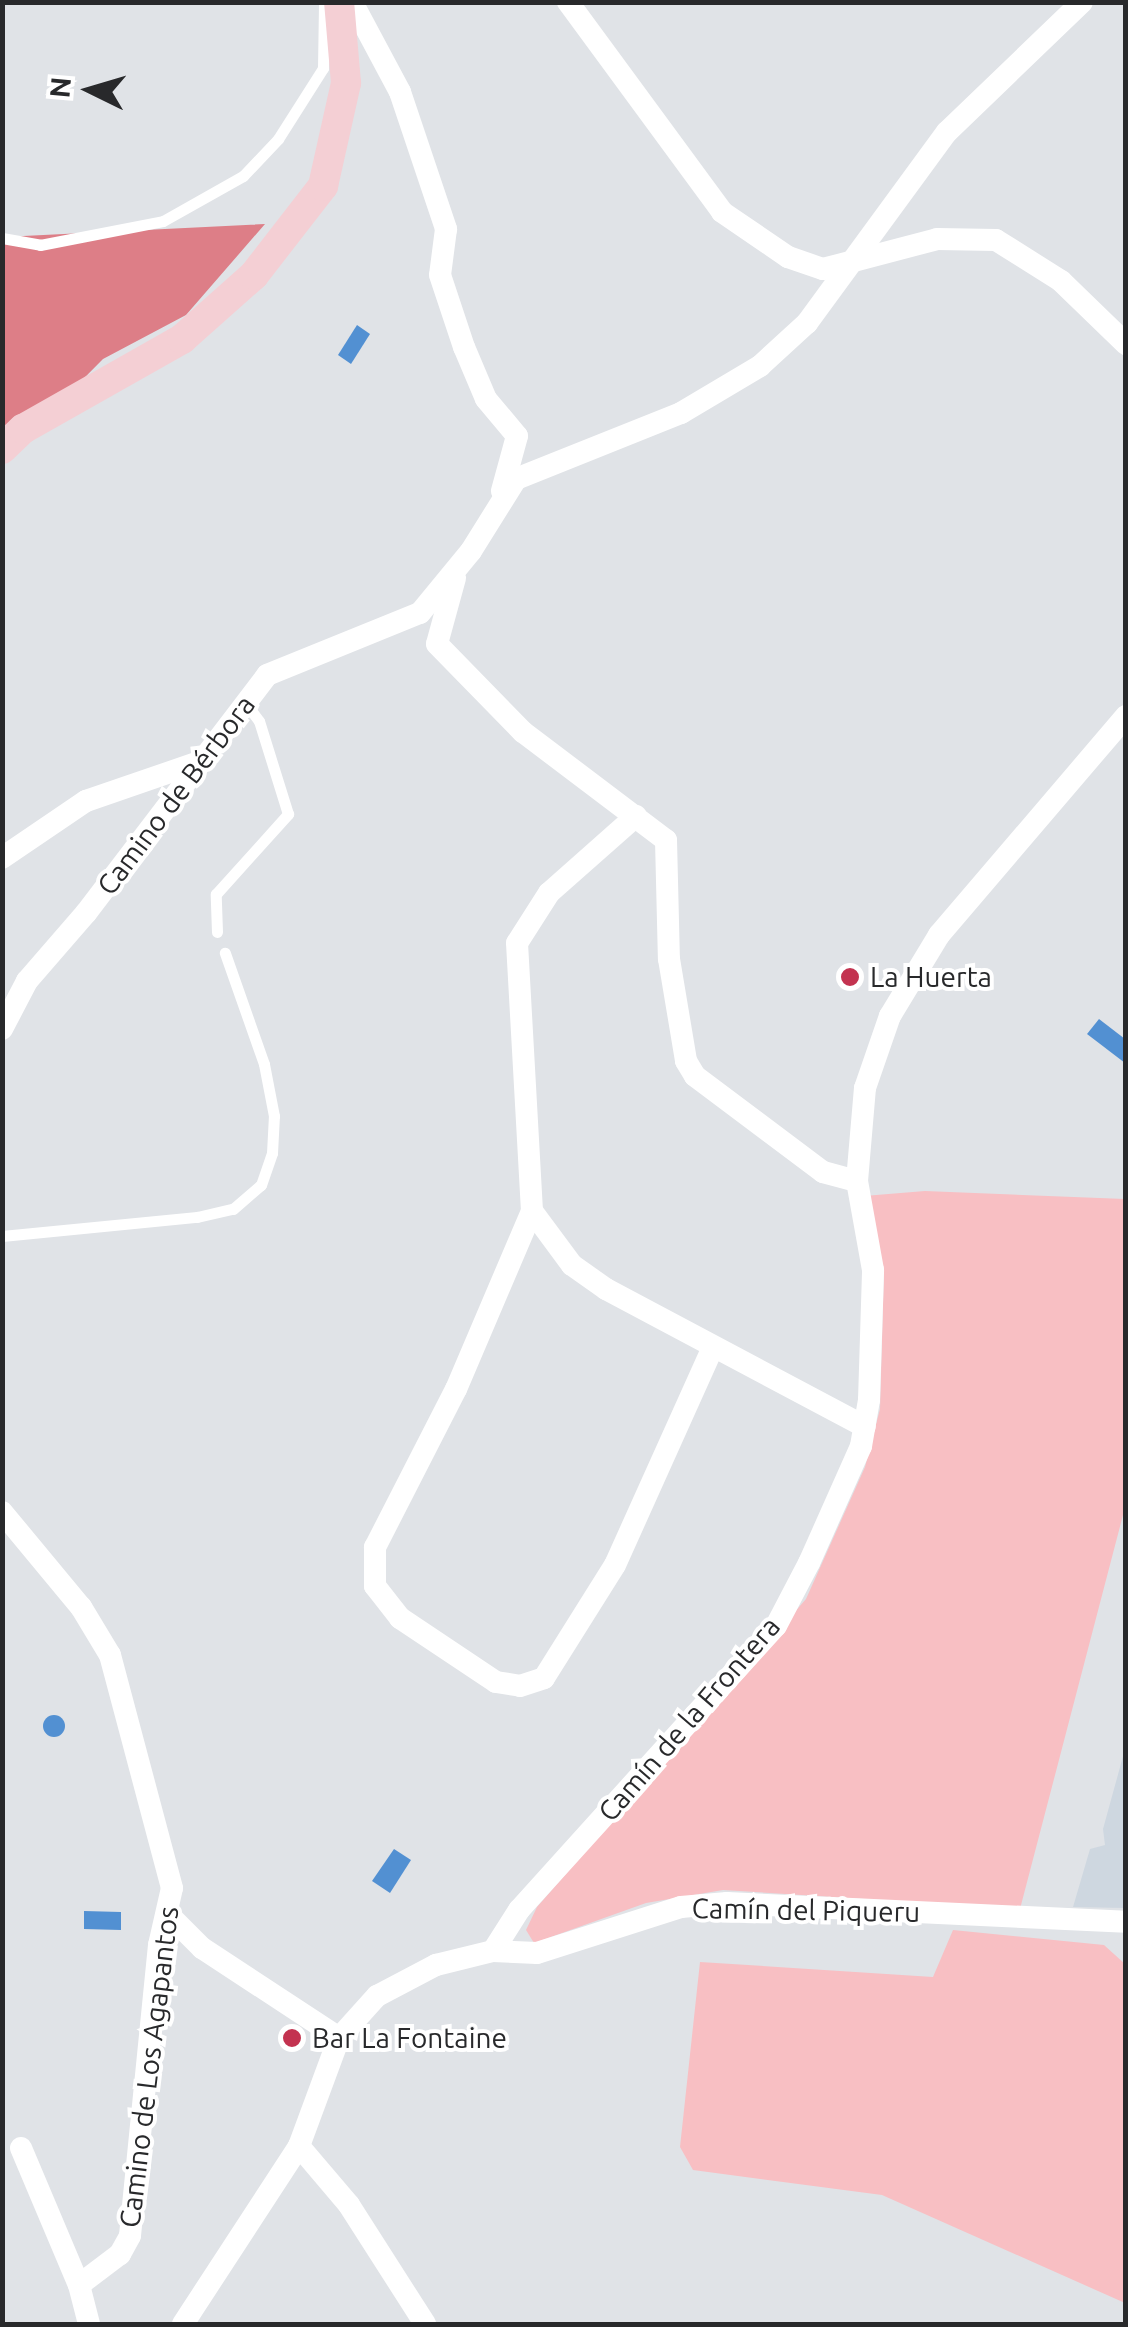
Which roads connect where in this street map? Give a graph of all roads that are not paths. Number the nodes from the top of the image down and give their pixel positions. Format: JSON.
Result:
{"nodes":[{"id":1,"x":324,"y":2,"type":"edge"},
{"id":2,"x":339,"y":2,"type":"edge"},
{"id":3,"x":352,"y":2,"type":"edge"},
{"id":4,"x":568,"y":2,"type":"edge"},
{"id":5,"x":1082,"y":2,"type":"edge"},
{"id":6,"x":2,"y":238,"type":"edge"},
{"id":7,"x":852,"y":258,"type":"junction"},
{"id":8,"x":1126,"y":344,"type":"edge"},
{"id":9,"x":2,"y":448,"type":"edge"},
{"id":10,"x":495,"y":513,"type":"junction"},
{"id":11,"x":457,"y":570,"type":"junction"},
{"id":12,"x":246,"y":704,"type":"junction"},
{"id":13,"x":1126,"y":716,"type":"edge"},
{"id":14,"x":198,"y":762,"type":"junction"},
{"id":15,"x":636,"y":816,"type":"junction"},
{"id":16,"x":2,"y":858,"type":"edge"},
{"id":17,"x":216,"y":932,"type":"dead end"},
{"id":18,"x":225,"y":953,"type":"dead end"},
{"id":19,"x":2,"y":1029,"type":"edge"},
{"id":20,"x":856,"y":1180,"type":"junction"},
{"id":21,"x":532,"y":1211,"type":"junction"},
{"id":22,"x":2,"y":1236,"type":"edge"},
{"id":23,"x":711,"y":1351,"type":"junction"},
{"id":24,"x":864,"y":1427,"type":"junction"},
{"id":25,"x":2,"y":1512,"type":"edge"},
{"id":26,"x":168,"y":1914,"type":"junction"},
{"id":27,"x":1126,"y":1922,"type":"edge"},
{"id":28,"x":492,"y":1951,"type":"junction"},
{"id":29,"x":339,"y":2038,"type":"junction"},
{"id":30,"x":299,"y":2146,"type":"junction"},
{"id":31,"x":21,"y":2148,"type":"dead end"},
{"id":32,"x":79,"y":2286,"type":"junction"},
{"id":33,"x":89,"y":2324,"type":"edge"},
{"id":34,"x":183,"y":2324,"type":"edge"},
{"id":35,"x":426,"y":2324,"type":"edge"}],
"edges":[{"from":1,"to":6,"type":"lane"},
{"from":2,"to":9,"type":"street"},
{"from":3,"to":10,"type":"street"},
{"from":4,"to":7,"type":"street"},
{"from":5,"to":7,"type":"street","name":"Camino de Bérbora"},
{"from":7,"to":8,"type":"street"},
{"from":7,"to":10,"type":"street","name":"Camino de Bérbora"},
{"from":10,"to":11,"type":"street","name":"Camino de Bérbora"},
{"from":11,"to":12,"type":"street","name":"Camino de Bérbora"},
{"from":11,"to":15,"type":"street"},
{"from":12,"to":14,"type":"street","name":"Camino de Bérbora"},
{"from":12,"to":17,"type":"lane"},
{"from":13,"to":20,"type":"street","name":"Camín de la Frontera"},
{"from":14,"to":16,"type":"street"},
{"from":14,"to":19,"type":"street","name":"Camino de Bérbora"},
{"from":15,"to":20,"type":"street"},
{"from":15,"to":21,"type":"street"},
{"from":18,"to":22,"type":"lane"},
{"from":20,"to":24,"type":"street","name":"Camín de la Frontera"},
{"from":21,"to":23,"type":"street"},
{"from":21,"to":23,"type":"street"},
{"from":23,"to":24,"type":"street"},
{"from":24,"to":28,"type":"street","name":"Camín de la Frontera"},
{"from":25,"to":26,"type":"street","name":"Camino de Los Agapantos"},
{"from":26,"to":29,"type":"street"},
{"from":26,"to":32,"type":"street","name":"Camino de Los Agapantos"},
{"from":27,"to":28,"type":"street","name":"Camín del Piqueru"},
{"from":28,"to":29,"type":"street","name":"Camín del Piqueru"},
{"from":29,"to":30,"type":"street"},
{"from":30,"to":34,"type":"street"},
{"from":30,"to":35,"type":"street"},
{"from":31,"to":32,"type":"street"},
{"from":32,"to":33,"type":"street"}]}
